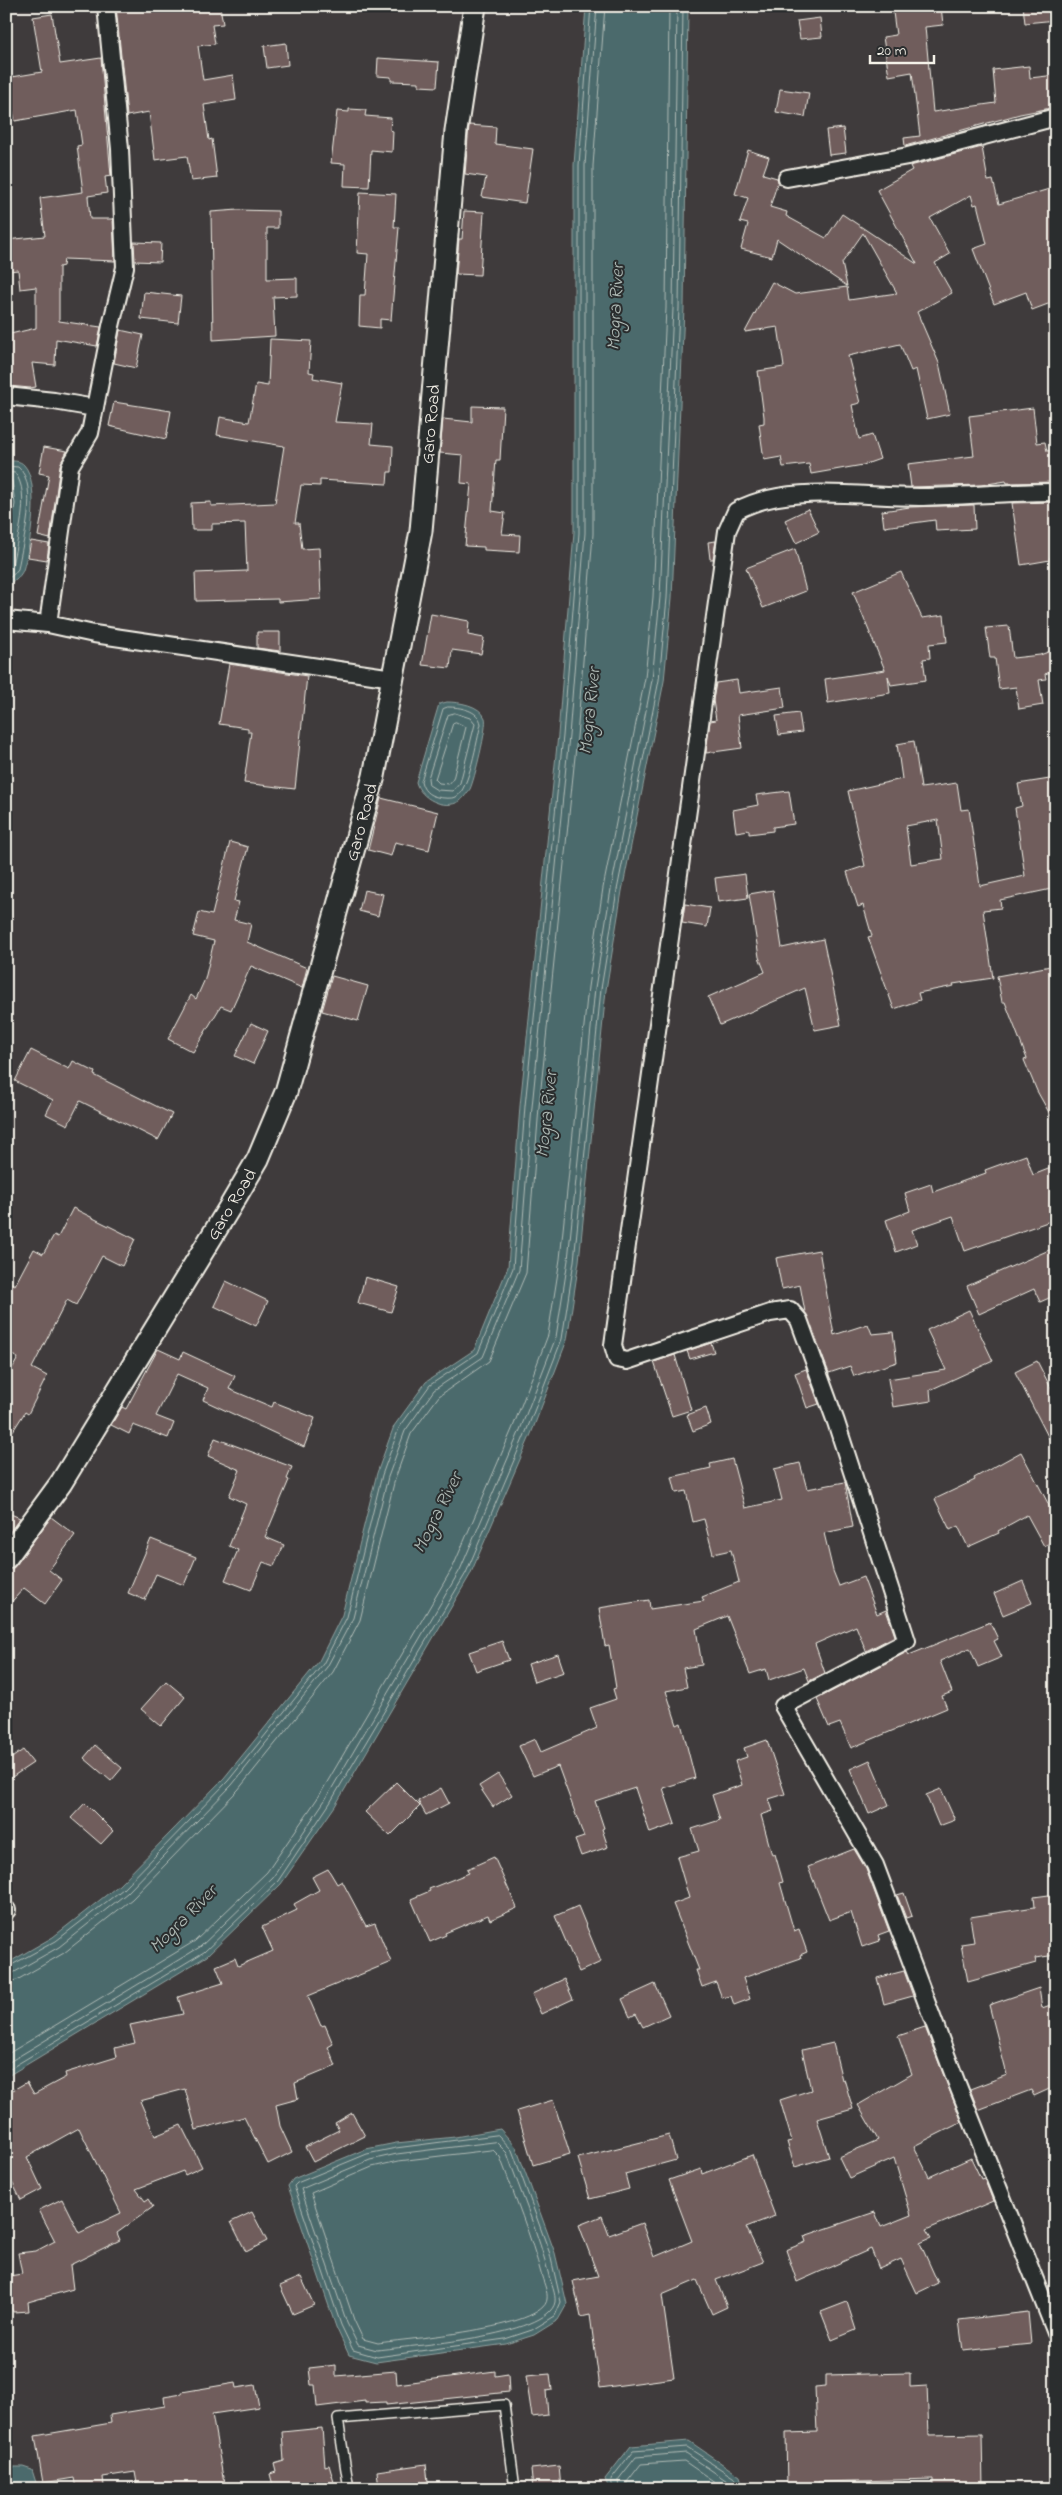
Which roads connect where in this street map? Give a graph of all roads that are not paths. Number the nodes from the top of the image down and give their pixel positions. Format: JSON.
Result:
{"nodes":[{"id":1,"x":106,"y":6,"type":"edge"},
{"id":2,"x":475,"y":6,"type":"edge"},
{"id":3,"x":1056,"y":117,"type":"edge"},
{"id":4,"x":786,"y":178,"type":"dead end"},
{"id":5,"x":6,"y":396,"type":"edge"},
{"id":6,"x":95,"y":408,"type":"junction"},
{"id":7,"x":1056,"y":492,"type":"edge"},
{"id":8,"x":6,"y":620,"type":"edge"},
{"id":9,"x":48,"y":624,"type":"junction"},
{"id":10,"x":393,"y":678,"type":"junction"},
{"id":11,"x":6,"y":1558,"type":"edge"},
{"id":12,"x":1056,"y":2333,"type":"edge"},
{"id":13,"x":348,"y":2489,"type":"edge"},
{"id":14,"x":515,"y":2489,"type":"edge"}],
"edges":[{"from":1,"to":6,"type":"street"},
{"from":2,"to":10,"type":"street","name":"Garo Road"},
{"from":3,"to":4,"type":"street"},
{"from":5,"to":6,"type":"street"},
{"from":6,"to":9,"type":"street"},
{"from":7,"to":12,"type":"street"},
{"from":8,"to":9,"type":"street"},
{"from":9,"to":10,"type":"street"},
{"from":10,"to":11,"type":"street","name":"Garo Road"},
{"from":13,"to":14,"type":"lane"}]}
